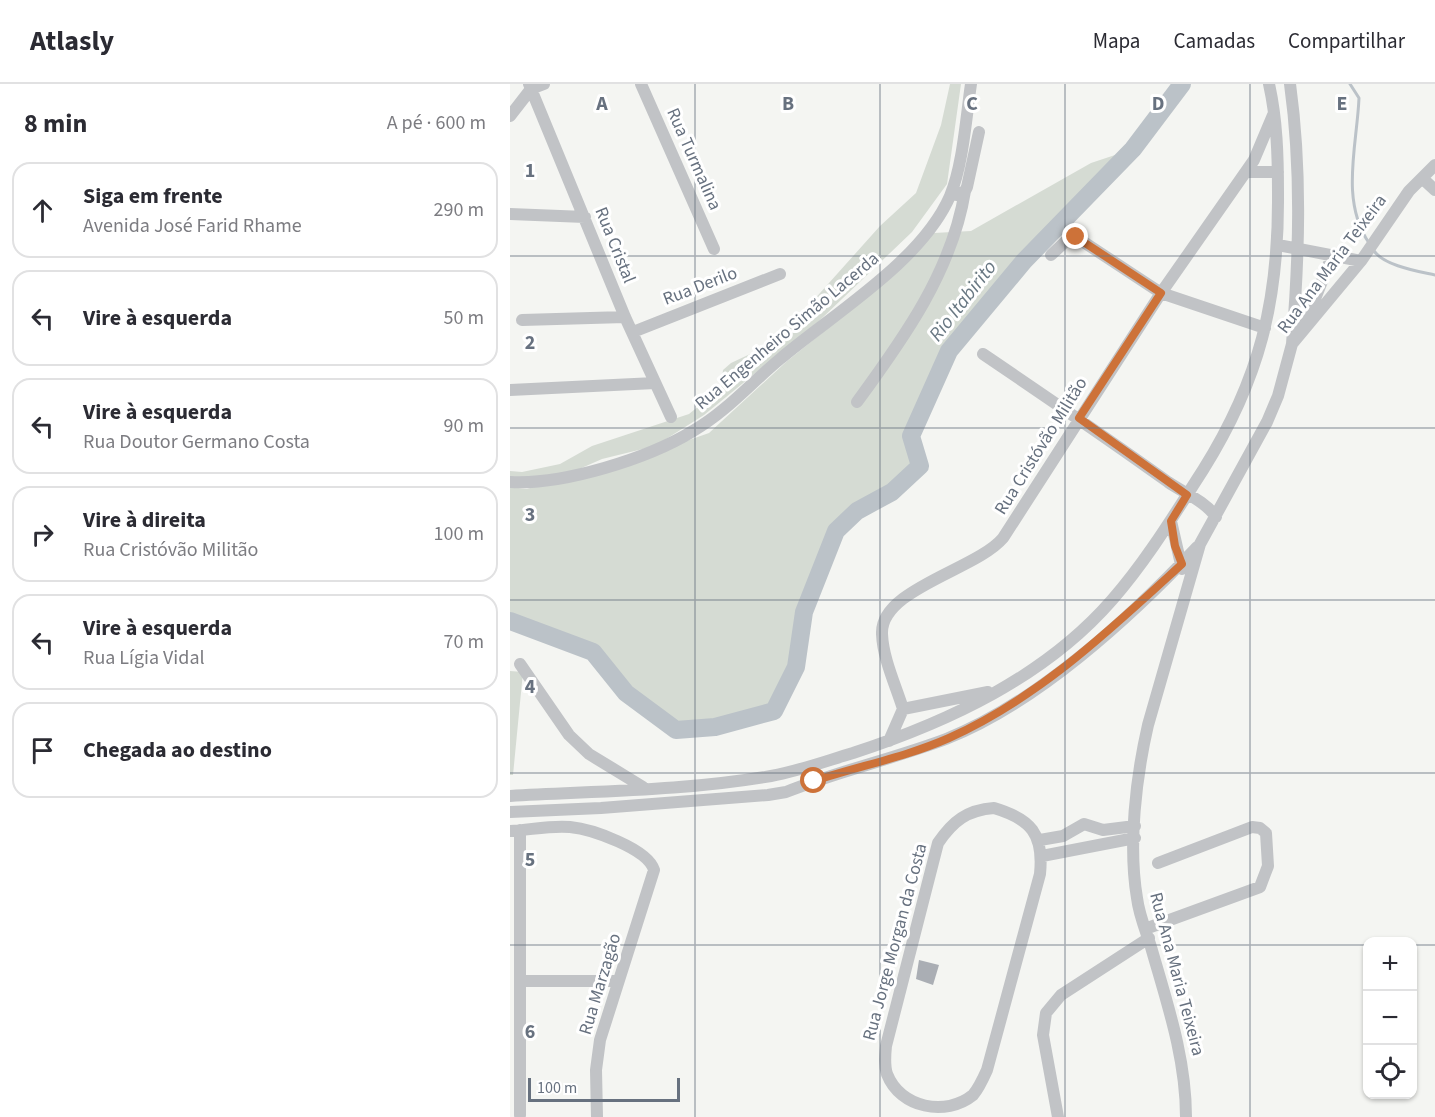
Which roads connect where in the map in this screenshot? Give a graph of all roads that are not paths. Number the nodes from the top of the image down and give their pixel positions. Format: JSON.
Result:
{"nodes":[{"id":1,"x":543,"y":84,"type":"edge"},
{"id":2,"x":641,"y":84,"type":"edge"},
{"id":3,"x":971,"y":84,"type":"edge"},
{"id":4,"x":1269,"y":84,"type":"edge"},
{"id":5,"x":1290,"y":84,"type":"edge"},
{"id":6,"x":530,"y":87,"type":"edge"},
{"id":7,"x":1275,"y":111,"type":"junction"},
{"id":8,"x":510,"y":116,"type":"edge"},
{"id":9,"x":979,"y":132,"type":"dead end"},
{"id":10,"x":1435,"y":165,"type":"edge"},
{"id":11,"x":1246,"y":172,"type":"junction"},
{"id":12,"x":1278,"y":172,"type":"junction"},
{"id":13,"x":1422,"y":177,"type":"junction"},
{"id":14,"x":1435,"y":190,"type":"edge"},
{"id":15,"x":965,"y":191,"type":"junction"},
{"id":16,"x":950,"y":195,"type":"junction"},
{"id":17,"x":510,"y":214,"type":"edge"},
{"id":18,"x":585,"y":217,"type":"junction"},
{"id":19,"x":1278,"y":245,"type":"junction"},
{"id":20,"x":714,"y":249,"type":"dead end"},
{"id":21,"x":1299,"y":249,"type":"junction"},
{"id":22,"x":1050,"y":255,"type":"dead end"},
{"id":23,"x":1332,"y":256,"type":"junction"},
{"id":24,"x":1362,"y":259,"type":"junction"},
{"id":25,"x":780,"y":274,"type":"dead end"},
{"id":26,"x":1161,"y":293,"type":"junction"},
{"id":27,"x":625,"y":317,"type":"junction"},
{"id":28,"x":522,"y":320,"type":"dead end"},
{"id":29,"x":1265,"y":328,"type":"junction"},
{"id":30,"x":1303,"y":331,"type":"junction"},
{"id":31,"x":633,"y":332,"type":"junction"},
{"id":32,"x":1292,"y":344,"type":"junction"},
{"id":33,"x":982,"y":354,"type":"dead end"},
{"id":34,"x":655,"y":383,"type":"junction"},
{"id":35,"x":510,"y":390,"type":"edge"},
{"id":36,"x":857,"y":402,"type":"dead end"},
{"id":37,"x":671,"y":417,"type":"dead end"},
{"id":38,"x":1079,"y":418,"type":"junction"},
{"id":39,"x":510,"y":482,"type":"edge"},
{"id":40,"x":1187,"y":495,"type":"junction"},
{"id":41,"x":1216,"y":517,"type":"junction"},
{"id":42,"x":1171,"y":521,"type":"junction"},
{"id":43,"x":1200,"y":544,"type":"junction"},
{"id":44,"x":1182,"y":564,"type":"junction"},
{"id":45,"x":1183,"y":602,"type":"junction"},
{"id":46,"x":520,"y":664,"type":"dead end"},
{"id":47,"x":1001,"y":690,"type":"junction"},
{"id":48,"x":903,"y":709,"type":"junction"},
{"id":49,"x":889,"y":741,"type":"junction"},
{"id":50,"x":644,"y":788,"type":"junction"},
{"id":51,"x":510,"y":796,"type":"edge"},
{"id":52,"x":601,"y":808,"type":"junction"},
{"id":53,"x":510,"y":812,"type":"edge"},
{"id":54,"x":515,"y":831,"type":"edge"},
{"id":55,"x":590,"y":831,"type":"junction"},
{"id":56,"x":1135,"y":832,"type":"junction"},
{"id":57,"x":1040,"y":840,"type":"junction"},
{"id":58,"x":1042,"y":856,"type":"junction"},
{"id":59,"x":1158,"y":863,"type":"dead end"},
{"id":60,"x":1147,"y":934,"type":"junction"},
{"id":61,"x":520,"y":981,"type":"junction"},
{"id":62,"x":618,"y":981,"type":"junction"},
{"id":63,"x":510,"y":1098,"type":"edge"},
{"id":64,"x":521,"y":1116,"type":"edge"},
{"id":65,"x":597,"y":1117,"type":"edge"},
{"id":66,"x":1058,"y":1117,"type":"edge"},
{"id":67,"x":1186,"y":1117,"type":"edge"}],
"edges":[{"from":1,"to":6,"type":"street"},
{"from":2,"to":20,"type":"street","name":"Rua Turmalina"},
{"from":3,"to":16,"type":"street","name":"Rua Engenheiro Simão Lacerda"},
{"from":4,"to":7,"type":"street"},
{"from":5,"to":21,"type":"street"},
{"from":6,"to":8,"type":"street"},
{"from":6,"to":18,"type":"street","name":"Rua Cristal"},
{"from":7,"to":11,"type":"street","name":"Rua Cristóvão Militão"},
{"from":7,"to":12,"type":"street"},
{"from":9,"to":15,"type":"street"},
{"from":10,"to":13,"type":"street","name":"Rua Ana Maria Teixeira"},
{"from":11,"to":12,"type":"street"},
{"from":11,"to":26,"type":"street","name":"Rua Cristóvão Militão"},
{"from":12,"to":19,"type":"street"},
{"from":13,"to":14,"type":"street"},
{"from":13,"to":24,"type":"street","name":"Rua Ana Maria Teixeira"},
{"from":15,"to":16,"type":"street"},
{"from":15,"to":36,"type":"street"},
{"from":16,"to":39,"type":"street","name":"Rua Engenheiro Simão Lacerda"},
{"from":17,"to":18,"type":"street"},
{"from":18,"to":27,"type":"street","name":"Rua Cristal"},
{"from":19,"to":21,"type":"street"},
{"from":19,"to":29,"type":"street"},
{"from":21,"to":23,"type":"street"},
{"from":21,"to":32,"type":"street"},
{"from":22,"to":26,"type":"street"},
{"from":23,"to":24,"type":"street"},
{"from":23,"to":30,"type":"street"},
{"from":24,"to":30,"type":"street","name":"Rua Ana Maria Teixeira"},
{"from":25,"to":31,"type":"street","name":"Rua Derilo"},
{"from":26,"to":29,"type":"street"},
{"from":26,"to":38,"type":"street","name":"Rua Cristóvão Militão"},
{"from":27,"to":28,"type":"street"},
{"from":27,"to":31,"type":"street","name":"Rua Cristal"},
{"from":29,"to":40,"type":"street"},
{"from":30,"to":32,"type":"street","name":"Rua Ana Maria Teixeira"},
{"from":31,"to":34,"type":"street","name":"Rua Cristal"},
{"from":32,"to":41,"type":"street","name":"Rua Ana Maria Teixeira"},
{"from":33,"to":38,"type":"street"},
{"from":34,"to":35,"type":"street"},
{"from":34,"to":37,"type":"street","name":"Rua Cristal"},
{"from":38,"to":40,"type":"street"},
{"from":38,"to":48,"type":"street","name":"Rua Cristóvão Militão"},
{"from":40,"to":41,"type":"street"},
{"from":40,"to":42,"type":"street"},
{"from":41,"to":43,"type":"street","name":"Rua Ana Maria Teixeira"},
{"from":42,"to":44,"type":"street"},
{"from":42,"to":47,"type":"street"},
{"from":43,"to":44,"type":"street"},
{"from":43,"to":45,"type":"street","name":"Rua Ana Maria Teixeira"},
{"from":44,"to":45,"type":"street"},
{"from":44,"to":52,"type":"street"},
{"from":45,"to":56,"type":"street","name":"Rua Ana Maria Teixeira"},
{"from":46,"to":50,"type":"street"},
{"from":47,"to":48,"type":"street"},
{"from":47,"to":49,"type":"street"},
{"from":48,"to":49,"type":"street"},
{"from":49,"to":50,"type":"street"},
{"from":50,"to":51,"type":"street"},
{"from":52,"to":53,"type":"street"},
{"from":52,"to":55,"type":"street"},
{"from":54,"to":55,"type":"street"},
{"from":54,"to":61,"type":"street"},
{"from":55,"to":62,"type":"street","name":"Rua Marzagão"},
{"from":56,"to":57,"type":"street"},
{"from":56,"to":58,"type":"street"},
{"from":56,"to":60,"type":"street","name":"Rua Ana Maria Teixeira"},
{"from":57,"to":58,"type":"street","name":"Rua Jorge Morgan da Costa"},
{"from":57,"to":58,"type":"street","name":"Rua Jorge Morgan da Costa"},
{"from":59,"to":60,"type":"street"},
{"from":60,"to":66,"type":"street"},
{"from":60,"to":67,"type":"street","name":"Rua Ana Maria Teixeira"},
{"from":61,"to":62,"type":"street"},
{"from":61,"to":64,"type":"street"},
{"from":62,"to":65,"type":"street","name":"Rua Marzagão"},
{"from":63,"to":64,"type":"street"}]}
